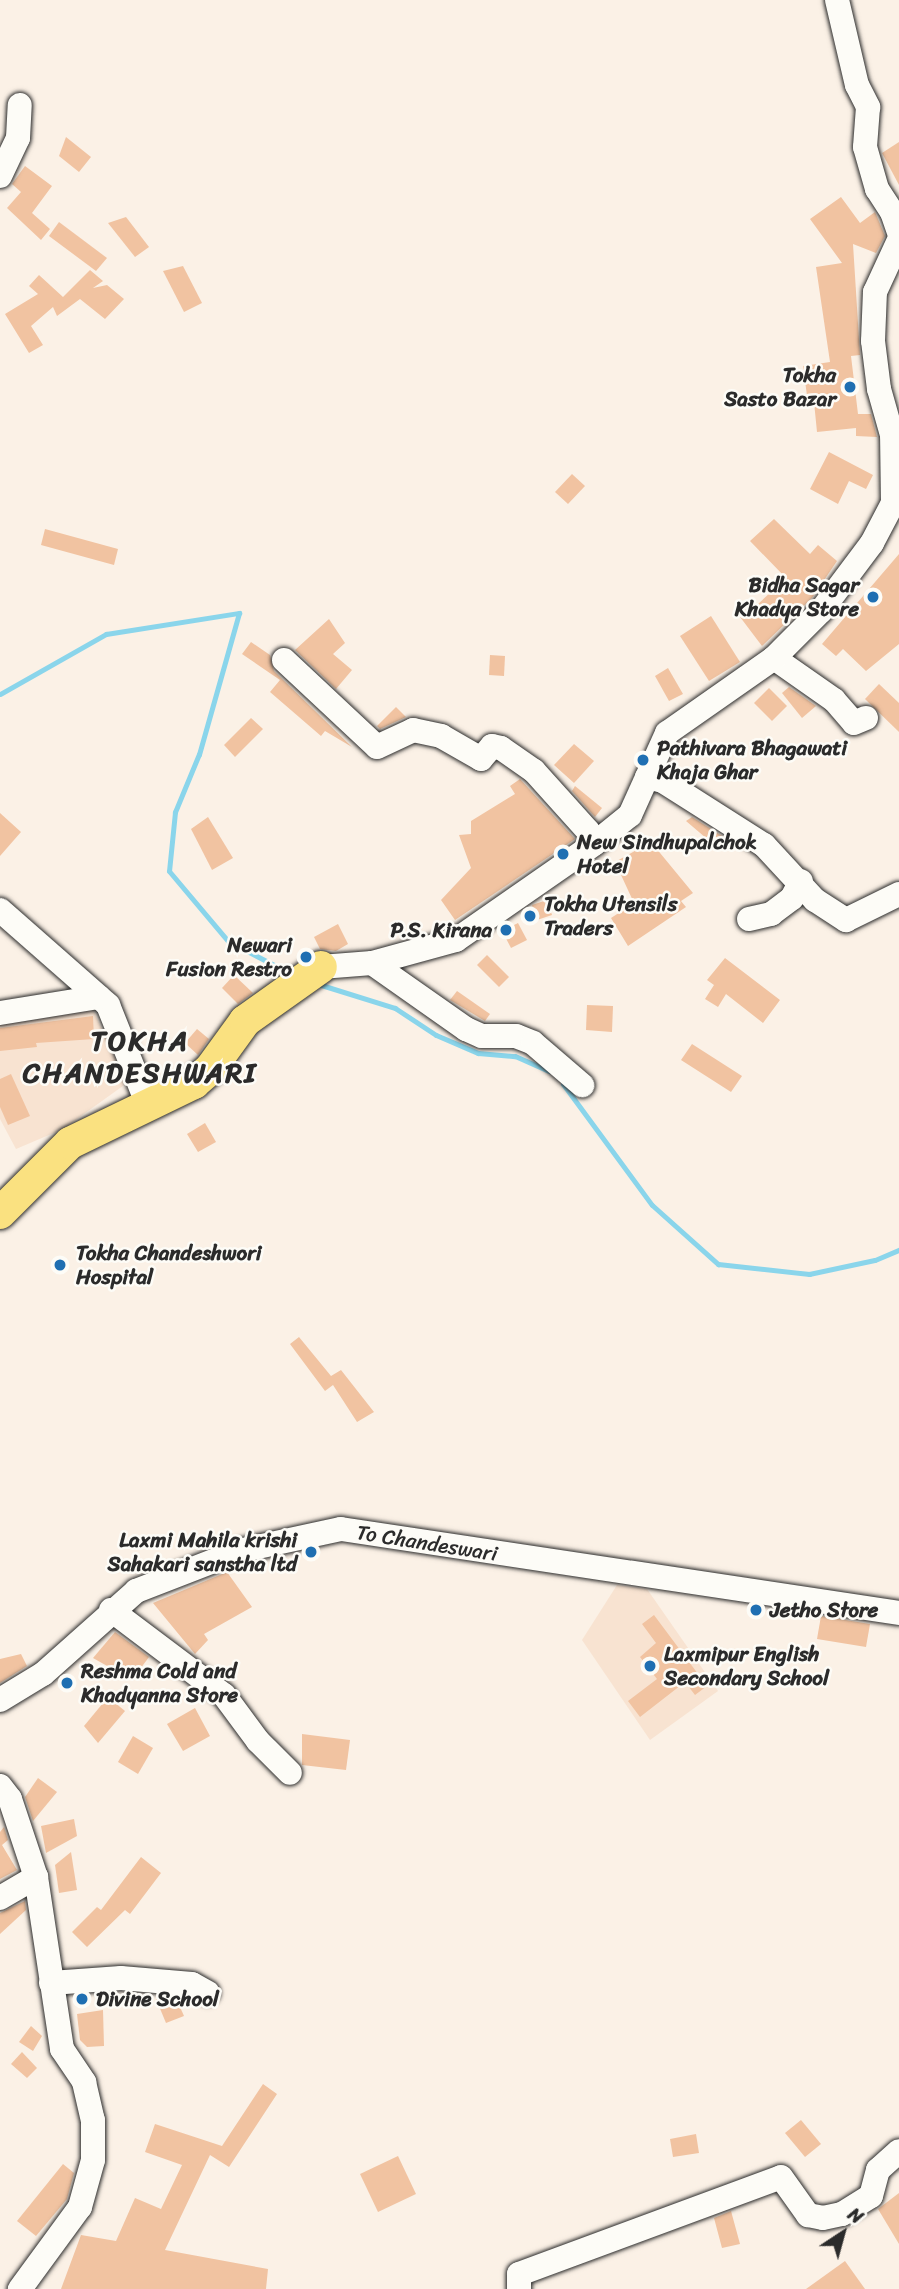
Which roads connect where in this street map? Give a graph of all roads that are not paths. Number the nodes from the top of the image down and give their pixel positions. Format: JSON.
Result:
{"nodes":[{"id":1,"x":837,"y":0,"type":"edge"},
{"id":2,"x":20,"y":105,"type":"dead end"},
{"id":3,"x":0,"y":176,"type":"edge"},
{"id":4,"x":899,"y":232,"type":"edge"},
{"id":5,"x":899,"y":240,"type":"edge"},
{"id":6,"x":889,"y":383,"type":"edge"},
{"id":7,"x":897,"y":481,"type":"edge"},
{"id":8,"x":774,"y":658,"type":"junction"},
{"id":9,"x":284,"y":660,"type":"dead end"},
{"id":10,"x":866,"y":718,"type":"dead end"},
{"id":11,"x":648,"y":777,"type":"junction"},
{"id":12,"x":594,"y":844,"type":"junction"},
{"id":13,"x":802,"y":881,"type":"junction"},
{"id":14,"x":899,"y":894,"type":"edge"},
{"id":15,"x":0,"y":910,"type":"edge"},
{"id":16,"x":749,"y":919,"type":"dead end"},
{"id":17,"x":372,"y":963,"type":"junction"},
{"id":18,"x":321,"y":967,"type":"joint"},
{"id":19,"x":99,"y":997,"type":"junction"},
{"id":20,"x":0,"y":1013,"type":"edge"},
{"id":21,"x":582,"y":1084,"type":"dead end"},
{"id":22,"x":148,"y":1103,"type":"junction"},
{"id":23,"x":0,"y":1213,"type":"edge"},
{"id":24,"x":111,"y":1610,"type":"junction"},
{"id":25,"x":899,"y":1613,"type":"edge"},
{"id":26,"x":0,"y":1700,"type":"edge"},
{"id":27,"x":290,"y":1773,"type":"dead end"},
{"id":28,"x":0,"y":1786,"type":"edge"},
{"id":29,"x":36,"y":1877,"type":"junction"},
{"id":30,"x":0,"y":1898,"type":"edge"},
{"id":31,"x":51,"y":1983,"type":"junction"},
{"id":32,"x":208,"y":1993,"type":"dead end"},
{"id":33,"x":899,"y":2151,"type":"edge"},
{"id":34,"x":20,"y":2289,"type":"edge"},
{"id":35,"x":519,"y":2289,"type":"edge"}],
"edges":[{"from":1,"to":4,"type":"street"},
{"from":2,"to":3,"type":"street"},
{"from":5,"to":6,"type":"street"},
{"from":6,"to":7,"type":"street"},
{"from":7,"to":8,"type":"street"},
{"from":8,"to":10,"type":"street"},
{"from":8,"to":11,"type":"street"},
{"from":9,"to":12,"type":"street"},
{"from":11,"to":12,"type":"street"},
{"from":11,"to":13,"type":"street"},
{"from":12,"to":17,"type":"street"},
{"from":13,"to":14,"type":"street"},
{"from":13,"to":16,"type":"street"},
{"from":15,"to":19,"type":"street"},
{"from":17,"to":18,"type":"street"},
{"from":17,"to":21,"type":"street"},
{"from":18,"to":22,"type":"main road"},
{"from":19,"to":20,"type":"street"},
{"from":19,"to":22,"type":"street"},
{"from":22,"to":23,"type":"main road"},
{"from":24,"to":25,"type":"street","name":"To Chandeswari"},
{"from":24,"to":26,"type":"street","name":"To Chandeswari"},
{"from":24,"to":27,"type":"street"},
{"from":28,"to":29,"type":"street"},
{"from":29,"to":30,"type":"street"},
{"from":29,"to":31,"type":"street"},
{"from":31,"to":32,"type":"street"},
{"from":31,"to":34,"type":"street"},
{"from":33,"to":35,"type":"street"}]}
